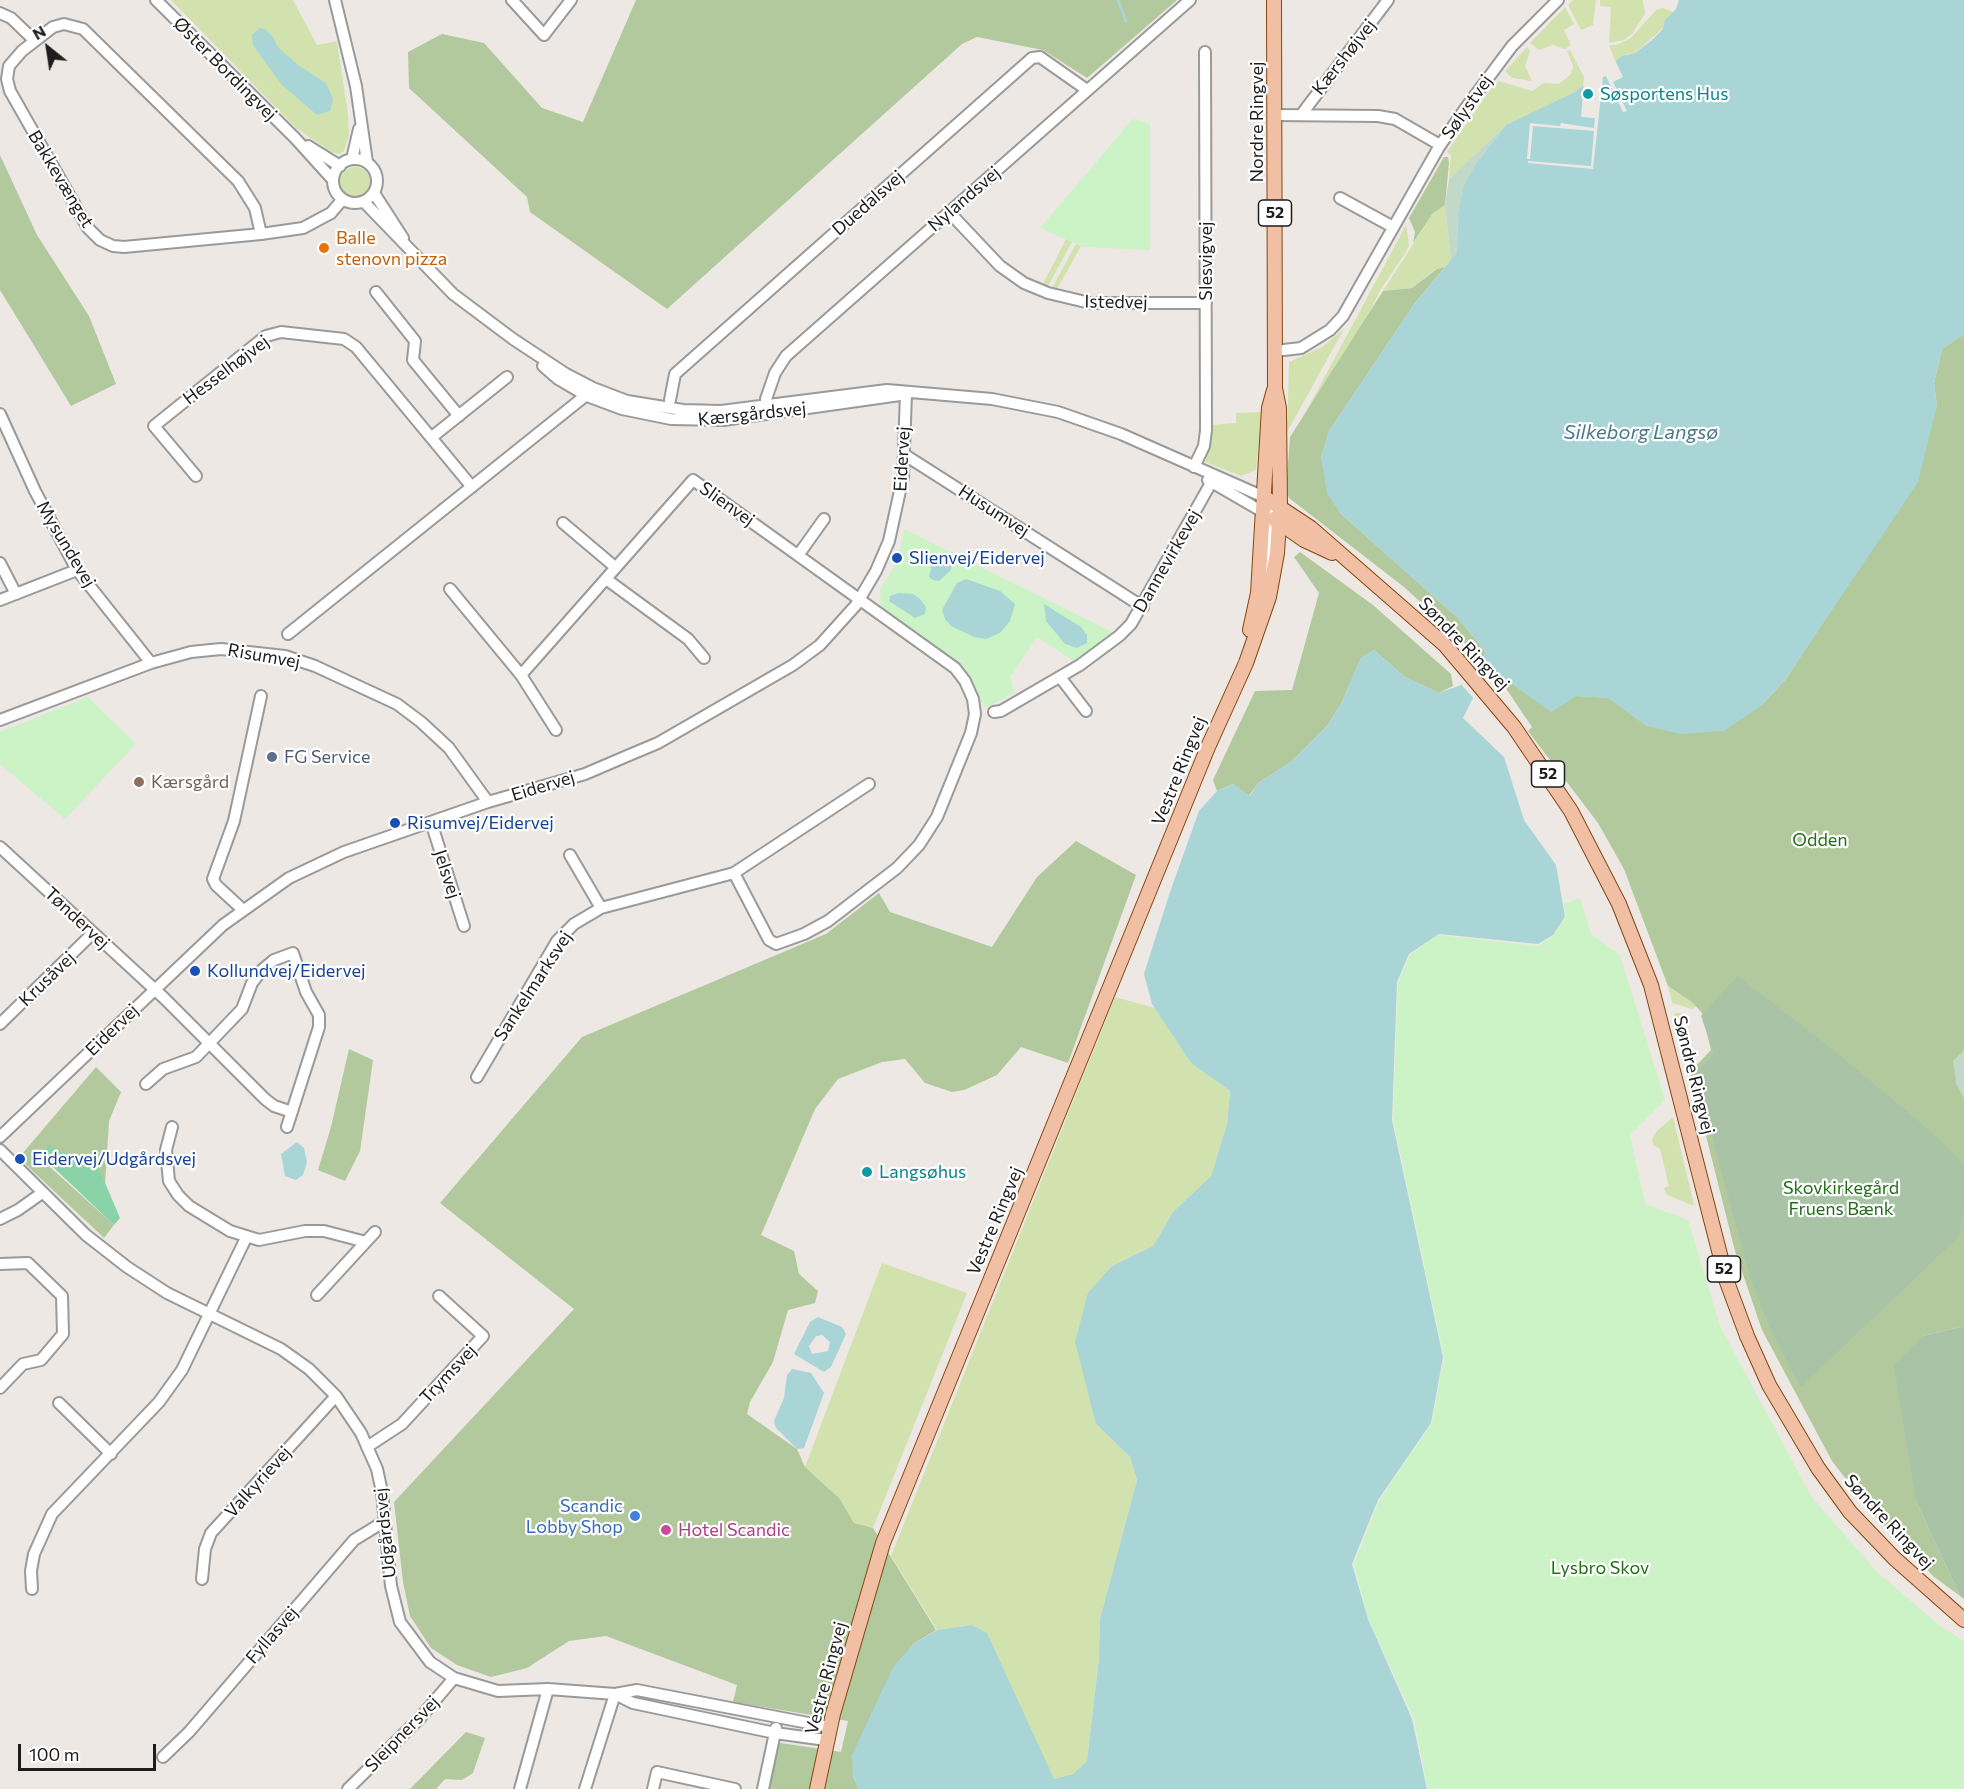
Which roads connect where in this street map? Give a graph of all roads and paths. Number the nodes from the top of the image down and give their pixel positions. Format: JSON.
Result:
{"nodes":[{"id":1,"x":156,"y":0,"type":"edge"},
{"id":2,"x":335,"y":0,"type":"edge"},
{"id":3,"x":512,"y":0,"type":"edge"},
{"id":4,"x":571,"y":0,"type":"edge"},
{"id":5,"x":1190,"y":0,"type":"edge"},
{"id":6,"x":1274,"y":0,"type":"edge"},
{"id":7,"x":1388,"y":0,"type":"edge"},
{"id":8,"x":1558,"y":0,"type":"edge"},
{"id":9,"x":0,"y":13,"type":"edge"},
{"id":10,"x":35,"y":41,"type":"junction"},
{"id":11,"x":1204,"y":52,"type":"dead end"},
{"id":12,"x":1087,"y":90,"type":"junction"},
{"id":13,"x":1274,"y":115,"type":"junction"},
{"id":14,"x":1301,"y":116,"type":"junction"},
{"id":15,"x":361,"y":120,"type":"junction"},
{"id":16,"x":295,"y":138,"type":"junction"},
{"id":17,"x":1440,"y":145,"type":"junction"},
{"id":18,"x":351,"y":159,"type":"junction"},
{"id":19,"x":367,"y":162,"type":"junction"},
{"id":20,"x":339,"y":166,"type":"junction"},
{"id":21,"x":333,"y":180,"type":"junction"},
{"id":22,"x":374,"y":193,"type":"junction"},
{"id":23,"x":1340,"y":198,"type":"dead end"},
{"id":24,"x":342,"y":200,"type":"junction"},
{"id":25,"x":364,"y":202,"type":"junction"},
{"id":26,"x":949,"y":212,"type":"junction"},
{"id":27,"x":1393,"y":227,"type":"junction"},
{"id":28,"x":261,"y":234,"type":"junction"},
{"id":29,"x":417,"y":258,"type":"junction"},
{"id":30,"x":376,"y":292,"type":"dead end"},
{"id":31,"x":1206,"y":303,"type":"junction"},
{"id":32,"x":1275,"y":351,"type":"junction"},
{"id":33,"x":507,"y":377,"type":"dead end"},
{"id":34,"x":1275,"y":388,"type":"junction"},
{"id":35,"x":590,"y":392,"type":"junction"},
{"id":36,"x":906,"y":394,"type":"junction"},
{"id":37,"x":670,"y":400,"type":"dead end"},
{"id":38,"x":765,"y":410,"type":"junction"},
{"id":39,"x":0,"y":414,"type":"edge"},
{"id":40,"x":459,"y":416,"type":"junction"},
{"id":41,"x":432,"y":437,"type":"junction"},
{"id":42,"x":905,"y":455,"type":"junction"},
{"id":43,"x":1194,"y":467,"type":"junction"},
{"id":44,"x":196,"y":476,"type":"dead end"},
{"id":45,"x":1211,"y":483,"type":"junction"},
{"id":46,"x":472,"y":487,"type":"junction"},
{"id":47,"x":1272,"y":510,"type":"junction"},
{"id":48,"x":824,"y":519,"type":"dead end"},
{"id":49,"x":563,"y":523,"type":"dead end"},
{"id":50,"x":799,"y":554,"type":"junction"},
{"id":51,"x":0,"y":563,"type":"edge"},
{"id":52,"x":615,"y":567,"type":"junction"},
{"id":53,"x":77,"y":570,"type":"junction"},
{"id":54,"x":606,"y":579,"type":"junction"},
{"id":55,"x":450,"y":589,"type":"dead end"},
{"id":56,"x":16,"y":594,"type":"junction"},
{"id":57,"x":860,"y":598,"type":"junction"},
{"id":58,"x":0,"y":600,"type":"edge"},
{"id":59,"x":1143,"y":606,"type":"junction"},
{"id":60,"x":288,"y":634,"type":"dead end"},
{"id":61,"x":704,"y":658,"type":"dead end"},
{"id":62,"x":151,"y":663,"type":"junction"},
{"id":63,"x":521,"y":675,"type":"junction"},
{"id":64,"x":1060,"y":677,"type":"junction"},
{"id":65,"x":1238,"y":677,"type":"junction"},
{"id":66,"x":261,"y":696,"type":"dead end"},
{"id":67,"x":1086,"y":711,"type":"dead end"},
{"id":68,"x":994,"y":712,"type":"dead end"},
{"id":69,"x":0,"y":720,"type":"edge"},
{"id":70,"x":556,"y":730,"type":"dead end"},
{"id":71,"x":869,"y":784,"type":"dead end"},
{"id":72,"x":488,"y":802,"type":"junction"},
{"id":73,"x":431,"y":822,"type":"junction"},
{"id":74,"x":0,"y":847,"type":"edge"},
{"id":75,"x":570,"y":855,"type":"dead end"},
{"id":76,"x":734,"y":873,"type":"junction"},
{"id":77,"x":600,"y":908,"type":"junction"},
{"id":78,"x":242,"y":909,"type":"junction"},
{"id":79,"x":464,"y":926,"type":"dead end"},
{"id":80,"x":93,"y":933,"type":"junction"},
{"id":81,"x":154,"y":989,"type":"junction"},
{"id":82,"x":0,"y":1024,"type":"edge"},
{"id":83,"x":210,"y":1042,"type":"junction"},
{"id":84,"x":477,"y":1077,"type":"dead end"},
{"id":85,"x":146,"y":1084,"type":"dead end"},
{"id":86,"x":292,"y":1112,"type":"junction"},
{"id":87,"x":172,"y":1127,"type":"dead end"},
{"id":88,"x":287,"y":1127,"type":"dead end"},
{"id":89,"x":0,"y":1137,"type":"edge"},
{"id":90,"x":0,"y":1150,"type":"edge"},
{"id":91,"x":42,"y":1193,"type":"junction"},
{"id":92,"x":0,"y":1219,"type":"edge"},
{"id":93,"x":375,"y":1232,"type":"dead end"},
{"id":94,"x":246,"y":1238,"type":"junction"},
{"id":95,"x":366,"y":1242,"type":"junction"},
{"id":96,"x":0,"y":1264,"type":"edge"},
{"id":97,"x":317,"y":1295,"type":"dead end"},
{"id":98,"x":439,"y":1296,"type":"dead end"},
{"id":99,"x":210,"y":1314,"type":"junction"},
{"id":100,"x":0,"y":1388,"type":"edge"},
{"id":101,"x":336,"y":1396,"type":"junction"},
{"id":102,"x":59,"y":1403,"type":"dead end"},
{"id":103,"x":367,"y":1447,"type":"junction"},
{"id":104,"x":111,"y":1454,"type":"junction"},
{"id":105,"x":386,"y":1521,"type":"junction"},
{"id":106,"x":202,"y":1579,"type":"dead end"},
{"id":107,"x":33,"y":1589,"type":"dead end"},
{"id":108,"x":1964,"y":1620,"type":"edge"},
{"id":109,"x":454,"y":1678,"type":"junction"},
{"id":110,"x":548,"y":1689,"type":"junction"},
{"id":111,"x":615,"y":1694,"type":"junction"},
{"id":112,"x":778,"y":1719,"type":"junction"},
{"id":113,"x":775,"y":1733,"type":"junction"},
{"id":114,"x":828,"y":1734,"type":"junction"},
{"id":115,"x":164,"y":1756,"type":"dead end"},
{"id":116,"x":348,"y":1789,"type":"edge"},
{"id":117,"x":520,"y":1789,"type":"edge"},
{"id":118,"x":585,"y":1789,"type":"edge"},
{"id":119,"x":653,"y":1789,"type":"edge"},
{"id":120,"x":735,"y":1789,"type":"edge"},
{"id":121,"x":763,"y":1789,"type":"edge"},
{"id":122,"x":817,"y":1789,"type":"edge"}],
"edges":[{"from":1,"to":16,"type":"street","name":"Øster Bordingvej"},
{"from":2,"to":15,"type":"street"},
{"from":3,"to":4,"type":"street"},
{"from":5,"to":12,"type":"street","name":"Nylandsvej"},
{"from":6,"to":13,"type":"main road","name":"Nordre Ringvej","number":"52"},
{"from":7,"to":14,"type":"street","name":"Kærshøjvej"},
{"from":8,"to":17,"type":"street","name":"Sølystvej"},
{"from":9,"to":10,"type":"street"},
{"from":10,"to":28,"type":"street","name":"Bakkevænget"},
{"from":10,"to":28,"type":"street","name":"Bakkevænget"},
{"from":11,"to":31,"type":"street","name":"Slesvigvej"},
{"from":12,"to":26,"type":"street","name":"Nylandsvej"},
{"from":12,"to":37,"type":"street","name":"Duedalsvej"},
{"from":13,"to":14,"type":"street"},
{"from":13,"to":32,"type":"main road","name":"Nordre Ringvej","number":"52"},
{"from":14,"to":17,"type":"street"},
{"from":15,"to":18,"type":"street"},
{"from":15,"to":19,"type":"street"},
{"from":16,"to":20,"type":"street","name":"Øster Bordingvej"},
{"from":16,"to":21,"type":"street","name":"Øster Bordingvej"},
{"from":17,"to":27,"type":"street","name":"Sølystvej"},
{"from":18,"to":19,"type":"street"},
{"from":18,"to":20,"type":"street"},
{"from":19,"to":22,"type":"street"},
{"from":20,"to":21,"type":"street"},
{"from":21,"to":24,"type":"street"},
{"from":22,"to":25,"type":"street"},
{"from":22,"to":29,"type":"street","name":"Kærsgårdsvej"},
{"from":23,"to":27,"type":"street"},
{"from":24,"to":25,"type":"street"},
{"from":24,"to":28,"type":"street","name":"Bakkevænget"},
{"from":25,"to":29,"type":"street","name":"Kærsgårdsvej"},
{"from":26,"to":31,"type":"street","name":"Istedvej"},
{"from":26,"to":38,"type":"street","name":"Nylandsvej"},
{"from":27,"to":32,"type":"street","name":"Sølystvej"},
{"from":29,"to":35,"type":"street","name":"Kærsgårdsvej"},
{"from":30,"to":40,"type":"street"},
{"from":31,"to":43,"type":"street","name":"Slesvigvej"},
{"from":32,"to":34,"type":"main road","name":"Nordre Ringvej","number":"52"},
{"from":33,"to":40,"type":"street"},
{"from":34,"to":47,"type":"main road","name":"Nordre Ringvej","number":"52"},
{"from":34,"to":47,"type":"main road","name":"Nordre Ringvej","number":"52"},
{"from":35,"to":38,"type":"street","name":"Kærsgårdsvej"},
{"from":35,"to":46,"type":"street"},
{"from":36,"to":38,"type":"street","name":"Kærsgårdsvej"},
{"from":36,"to":42,"type":"street","name":"Eidervej"},
{"from":36,"to":43,"type":"street","name":"Kærsgårdsvej"},
{"from":39,"to":53,"type":"street","name":"Mysundevej"},
{"from":40,"to":41,"type":"street"},
{"from":41,"to":44,"type":"street","name":"Hesselhøjvej"},
{"from":41,"to":46,"type":"street","name":"Hesselhøjvej"},
{"from":42,"to":57,"type":"street","name":"Eidervej"},
{"from":42,"to":59,"type":"street","name":"Husumvej"},
{"from":43,"to":45,"type":"street","name":"Kærsgårdsvej"},
{"from":43,"to":47,"type":"street","name":"Kærsgårdsvej"},
{"from":45,"to":47,"type":"street","name":"Kærsgårdsvej"},
{"from":45,"to":59,"type":"street","name":"Dannevirkevej"},
{"from":46,"to":60,"type":"street"},
{"from":47,"to":65,"type":"main road","name":"Vestre Ringvej"},
{"from":47,"to":65,"type":"main road","name":"Vestre Ringvej"},
{"from":47,"to":108,"type":"main road","name":"Søndre Ringvej","number":"52"},
{"from":48,"to":50,"type":"street"},
{"from":49,"to":52,"type":"street"},
{"from":50,"to":52,"type":"street","name":"Slienvej"},
{"from":50,"to":57,"type":"street","name":"Slienvej"},
{"from":51,"to":56,"type":"street"},
{"from":52,"to":54,"type":"street","name":"Slienvej"},
{"from":53,"to":56,"type":"street"},
{"from":53,"to":62,"type":"street","name":"Mysundevej"},
{"from":54,"to":61,"type":"street"},
{"from":54,"to":63,"type":"street","name":"Slienvej"},
{"from":55,"to":63,"type":"street"},
{"from":56,"to":58,"type":"street"},
{"from":57,"to":72,"type":"street","name":"Eidervej"},
{"from":57,"to":76,"type":"street"},
{"from":59,"to":64,"type":"street","name":"Dannevirkevej"},
{"from":62,"to":69,"type":"street","name":"Risumvej"},
{"from":62,"to":72,"type":"street","name":"Risumvej"},
{"from":63,"to":70,"type":"street"},
{"from":64,"to":67,"type":"street"},
{"from":64,"to":68,"type":"street","name":"Dannevirkevej"},
{"from":65,"to":114,"type":"main road","name":"Vestre Ringvej"},
{"from":66,"to":78,"type":"street"},
{"from":71,"to":76,"type":"street","name":"Sankelmarksvej"},
{"from":72,"to":73,"type":"street","name":"Eidervej"},
{"from":73,"to":78,"type":"street","name":"Eidervej"},
{"from":73,"to":79,"type":"street","name":"Jelsvej"},
{"from":74,"to":80,"type":"street","name":"Tøndervej"},
{"from":75,"to":77,"type":"street"},
{"from":76,"to":77,"type":"street","name":"Sankelmarksvej"},
{"from":77,"to":84,"type":"street","name":"Sankelmarksvej"},
{"from":78,"to":81,"type":"street","name":"Eidervej"},
{"from":80,"to":81,"type":"street","name":"Tøndervej"},
{"from":80,"to":82,"type":"street","name":"Krusåvej"},
{"from":81,"to":83,"type":"street","name":"Tøndervej"},
{"from":81,"to":89,"type":"street","name":"Eidervej"},
{"from":83,"to":85,"type":"street"},
{"from":83,"to":86,"type":"street","name":"Tøndervej"},
{"from":83,"to":86,"type":"street"},
{"from":86,"to":88,"type":"street"},
{"from":87,"to":94,"type":"street"},
{"from":90,"to":91,"type":"street","name":"Udgårdsvej"},
{"from":91,"to":92,"type":"street"},
{"from":91,"to":99,"type":"street","name":"Udgårdsvej"},
{"from":93,"to":95,"type":"street"},
{"from":94,"to":95,"type":"street"},
{"from":94,"to":99,"type":"street"},
{"from":95,"to":97,"type":"street"},
{"from":96,"to":100,"type":"street"},
{"from":98,"to":103,"type":"street","name":"Trymsvej"},
{"from":99,"to":101,"type":"street","name":"Udgårdsvej"},
{"from":99,"to":104,"type":"street"},
{"from":101,"to":103,"type":"street","name":"Udgårdsvej"},
{"from":101,"to":106,"type":"street","name":"Valkyrievej"},
{"from":102,"to":104,"type":"street"},
{"from":103,"to":105,"type":"street","name":"Udgårdsvej"},
{"from":104,"to":107,"type":"street"},
{"from":105,"to":109,"type":"street","name":"Udgårdsvej"},
{"from":105,"to":115,"type":"street","name":"Fyllasvej"},
{"from":109,"to":110,"type":"street","name":"Udgårdsvej"},
{"from":109,"to":116,"type":"street","name":"Sleipnersvej"},
{"from":110,"to":111,"type":"street","name":"Udgårdsvej"},
{"from":110,"to":117,"type":"street"},
{"from":111,"to":112,"type":"street","name":"Udgårdsvej"},
{"from":111,"to":113,"type":"street","name":"Udgårdsvej"},
{"from":111,"to":118,"type":"street"},
{"from":112,"to":113,"type":"street"},
{"from":112,"to":114,"type":"street","name":"Udgårdsvej"},
{"from":113,"to":114,"type":"street","name":"Udgårdsvej"},
{"from":113,"to":121,"type":"street"},
{"from":114,"to":122,"type":"main road","name":"Vestre Ringvej"},
{"from":119,"to":120,"type":"street"}]}
